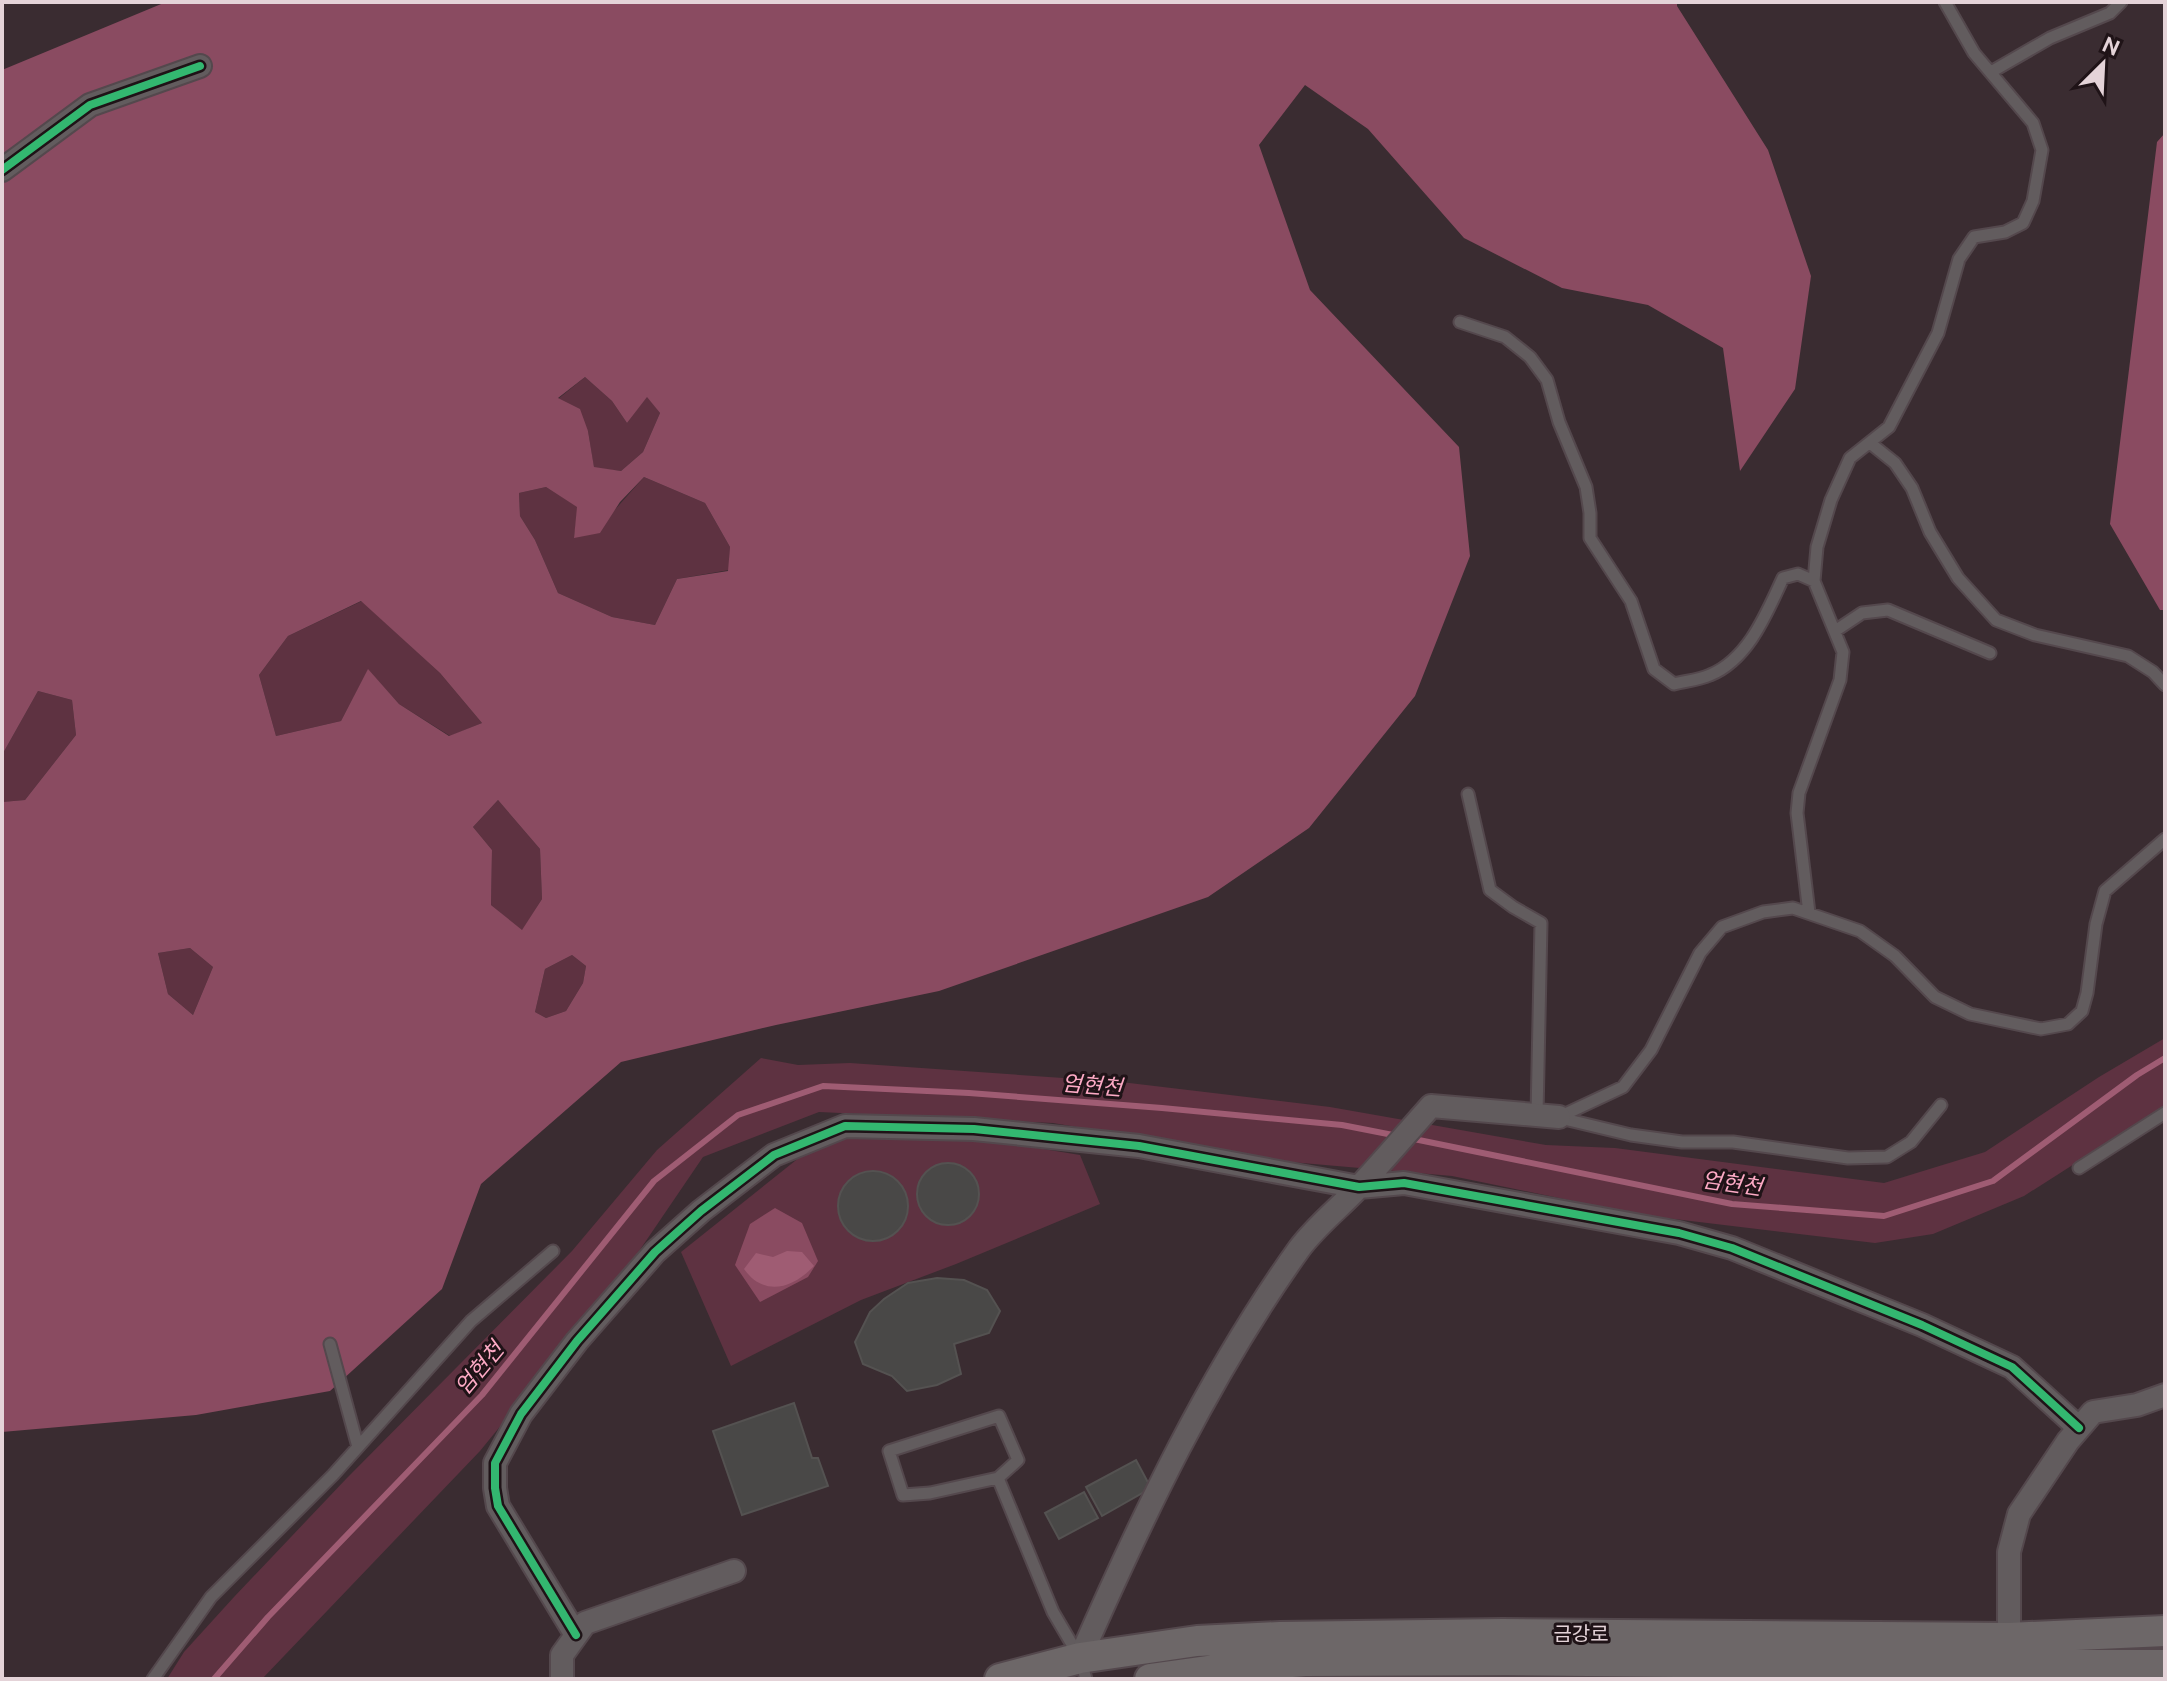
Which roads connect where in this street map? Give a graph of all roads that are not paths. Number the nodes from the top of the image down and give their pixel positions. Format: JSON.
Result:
{"nodes":[{"id":1,"x":1945,"y":2,"type":"edge"},
{"id":2,"x":2121,"y":2,"type":"edge"},
{"id":3,"x":200,"y":66,"type":"dead end"},
{"id":4,"x":1991,"y":72,"type":"junction"},
{"id":5,"x":2,"y":170,"type":"edge"},
{"id":6,"x":1460,"y":322,"type":"dead end"},
{"id":7,"x":1870,"y":443,"type":"junction"},
{"id":8,"x":1814,"y":581,"type":"junction"},
{"id":9,"x":1835,"y":631,"type":"junction"},
{"id":10,"x":1990,"y":653,"type":"dead end"},
{"id":11,"x":2165,"y":685,"type":"edge"},
{"id":12,"x":1468,"y":794,"type":"dead end"},
{"id":13,"x":2165,"y":839,"type":"edge"},
{"id":14,"x":1809,"y":913,"type":"junction"},
{"id":15,"x":1941,"y":1105,"type":"dead end"},
{"id":16,"x":2165,"y":1113,"type":"edge"},
{"id":17,"x":1548,"y":1116,"type":"junction"},
{"id":18,"x":2079,"y":1168,"type":"dead end"},
{"id":19,"x":1359,"y":1187,"type":"junction"},
{"id":20,"x":553,"y":1251,"type":"dead end"},
{"id":21,"x":330,"y":1344,"type":"dead end"},
{"id":22,"x":2165,"y":1395,"type":"edge"},
{"id":23,"x":2079,"y":1428,"type":"junction"},
{"id":24,"x":358,"y":1447,"type":"junction"},
{"id":25,"x":998,"y":1478,"type":"junction"},
{"id":26,"x":734,"y":1571,"type":"dead end"},
{"id":27,"x":2165,"y":1631,"type":"edge"},
{"id":28,"x":576,"y":1635,"type":"junction"},
{"id":29,"x":2009,"y":1638,"type":"junction"},
{"id":30,"x":2165,"y":1665,"type":"edge"},
{"id":31,"x":1083,"y":1668,"type":"edge"},
{"id":32,"x":153,"y":1679,"type":"edge"},
{"id":33,"x":562,"y":1679,"type":"edge"},
{"id":34,"x":1000,"y":1679,"type":"edge"},
{"id":35,"x":1150,"y":1679,"type":"edge"}],
"edges":[{"from":1,"to":4,"type":"lane"},
{"from":2,"to":4,"type":"lane"},
{"from":3,"to":5,"type":"street"},
{"from":4,"to":7,"type":"lane"},
{"from":6,"to":8,"type":"lane"},
{"from":7,"to":8,"type":"lane"},
{"from":7,"to":11,"type":"lane"},
{"from":8,"to":9,"type":"lane"},
{"from":9,"to":10,"type":"lane"},
{"from":9,"to":14,"type":"lane"},
{"from":12,"to":17,"type":"lane"},
{"from":13,"to":14,"type":"lane"},
{"from":14,"to":17,"type":"lane"},
{"from":15,"to":17,"type":"lane"},
{"from":16,"to":18,"type":"lane"},
{"from":17,"to":19,"type":"street"},
{"from":19,"to":23,"type":"street"},
{"from":19,"to":28,"type":"street"},
{"from":19,"to":31,"type":"street"},
{"from":20,"to":24,"type":"lane"},
{"from":21,"to":24,"type":"lane"},
{"from":22,"to":23,"type":"street"},
{"from":23,"to":29,"type":"street"},
{"from":24,"to":32,"type":"lane"},
{"from":25,"to":25,"type":"lane"},
{"from":25,"to":31,"type":"lane"},
{"from":26,"to":28,"type":"street"},
{"from":27,"to":29,"type":"main road","name":"금강로"},
{"from":28,"to":33,"type":"street"},
{"from":29,"to":31,"type":"main road","name":"금강로"},
{"from":30,"to":35,"type":"main road","name":"금강로"},
{"from":31,"to":34,"type":"main road","name":"금강로"}]}
